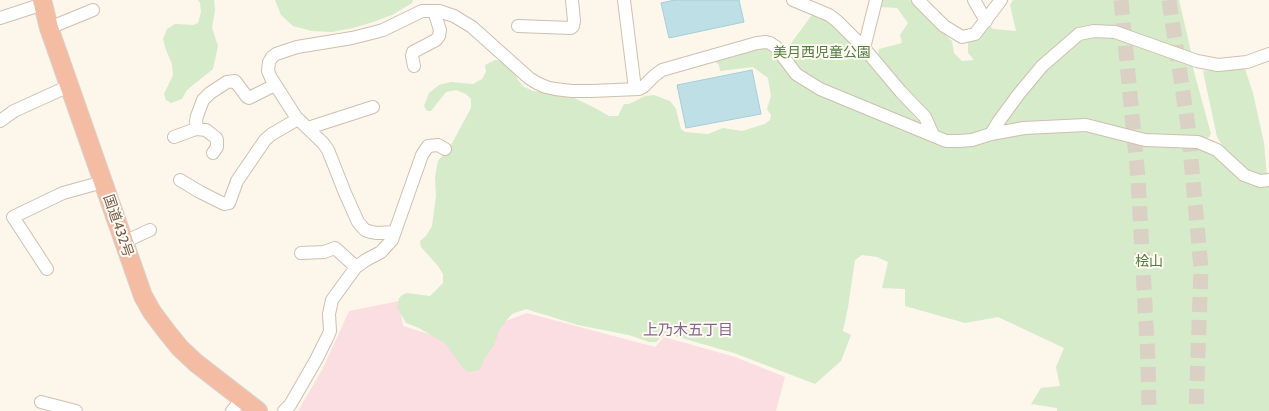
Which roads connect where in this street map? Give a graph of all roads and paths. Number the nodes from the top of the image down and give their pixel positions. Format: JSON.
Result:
{"nodes":[{"id":1,"x":572,"y":0,"type":"edge"},
{"id":2,"x":624,"y":0,"type":"edge"},
{"id":3,"x":793,"y":0,"type":"edge"},
{"id":4,"x":876,"y":0,"type":"edge"},
{"id":5,"x":918,"y":0,"type":"edge"},
{"id":6,"x":974,"y":0,"type":"edge"},
{"id":7,"x":1001,"y":0,"type":"edge"},
{"id":8,"x":42,"y":2,"type":"edge"},
{"id":9,"x":426,"y":7,"type":"edge"},
{"id":10,"x":93,"y":10,"type":"dead end"},
{"id":11,"x":0,"y":18,"type":"edge"},
{"id":12,"x":986,"y":21,"type":"junction"},
{"id":13,"x":518,"y":26,"type":"dead end"},
{"id":14,"x":49,"y":28,"type":"junction"},
{"id":15,"x":864,"y":48,"type":"junction"},
{"id":16,"x":1269,"y":54,"type":"edge"},
{"id":17,"x":414,"y":66,"type":"dead end"},
{"id":18,"x":274,"y":85,"type":"junction"},
{"id":19,"x":69,"y":86,"type":"junction"},
{"id":20,"x":635,"y":89,"type":"junction"},
{"id":21,"x":373,"y":107,"type":"dead end"},
{"id":22,"x":298,"y":119,"type":"junction"},
{"id":23,"x":0,"y":121,"type":"edge"},
{"id":24,"x":308,"y":128,"type":"junction"},
{"id":25,"x":197,"y":129,"type":"junction"},
{"id":26,"x":991,"y":134,"type":"junction"},
{"id":27,"x":933,"y":135,"type":"junction"},
{"id":28,"x":174,"y":137,"type":"dead end"},
{"id":29,"x":445,"y":149,"type":"dead end"},
{"id":30,"x":213,"y":153,"type":"dead end"},
{"id":31,"x":180,"y":180,"type":"dead end"},
{"id":32,"x":1269,"y":180,"type":"edge"},
{"id":33,"x":103,"y":182,"type":"junction"},
{"id":34,"x":150,"y":230,"type":"dead end"},
{"id":35,"x":395,"y":232,"type":"junction"},
{"id":36,"x":124,"y":242,"type":"junction"},
{"id":37,"x":301,"y":253,"type":"dead end"},
{"id":38,"x":356,"y":267,"type":"junction"},
{"id":39,"x":47,"y":269,"type":"dead end"},
{"id":40,"x":41,"y":402,"type":"dead end"},
{"id":41,"x":237,"y":405,"type":"edge"},
{"id":42,"x":76,"y":411,"type":"edge"},
{"id":43,"x":258,"y":411,"type":"edge"},
{"id":44,"x":284,"y":411,"type":"edge"}],
"edges":[{"from":1,"to":13,"type":"street"},
{"from":2,"to":20,"type":"street"},
{"from":3,"to":15,"type":"street"},
{"from":4,"to":15,"type":"street"},
{"from":5,"to":12,"type":"street"},
{"from":6,"to":12,"type":"street"},
{"from":7,"to":12,"type":"street"},
{"from":8,"to":11,"type":"street"},
{"from":8,"to":14,"type":"highway","name":"国道432号"},
{"from":9,"to":17,"type":"street"},
{"from":9,"to":18,"type":"street"},
{"from":9,"to":20,"type":"street"},
{"from":10,"to":14,"type":"street"},
{"from":14,"to":19,"type":"highway","name":"国道432号"},
{"from":15,"to":27,"type":"street"},
{"from":16,"to":26,"type":"street"},
{"from":18,"to":22,"type":"street"},
{"from":18,"to":25,"type":"street"},
{"from":19,"to":23,"type":"street"},
{"from":19,"to":33,"type":"highway","name":"国道432号"},
{"from":20,"to":27,"type":"street"},
{"from":21,"to":24,"type":"street"},
{"from":22,"to":24,"type":"street"},
{"from":22,"to":31,"type":"street"},
{"from":24,"to":35,"type":"street"},
{"from":25,"to":28,"type":"street"},
{"from":25,"to":30,"type":"street"},
{"from":26,"to":27,"type":"street"},
{"from":26,"to":32,"type":"street"},
{"from":29,"to":35,"type":"street"},
{"from":33,"to":36,"type":"highway","name":"国道432号"},
{"from":33,"to":39,"type":"street"},
{"from":34,"to":36,"type":"street"},
{"from":35,"to":38,"type":"street"},
{"from":36,"to":41,"type":"highway","name":"国道432号"},
{"from":37,"to":38,"type":"street"},
{"from":38,"to":44,"type":"street"},
{"from":40,"to":42,"type":"street"},
{"from":41,"to":43,"type":"highway","name":"国道432号"}]}
